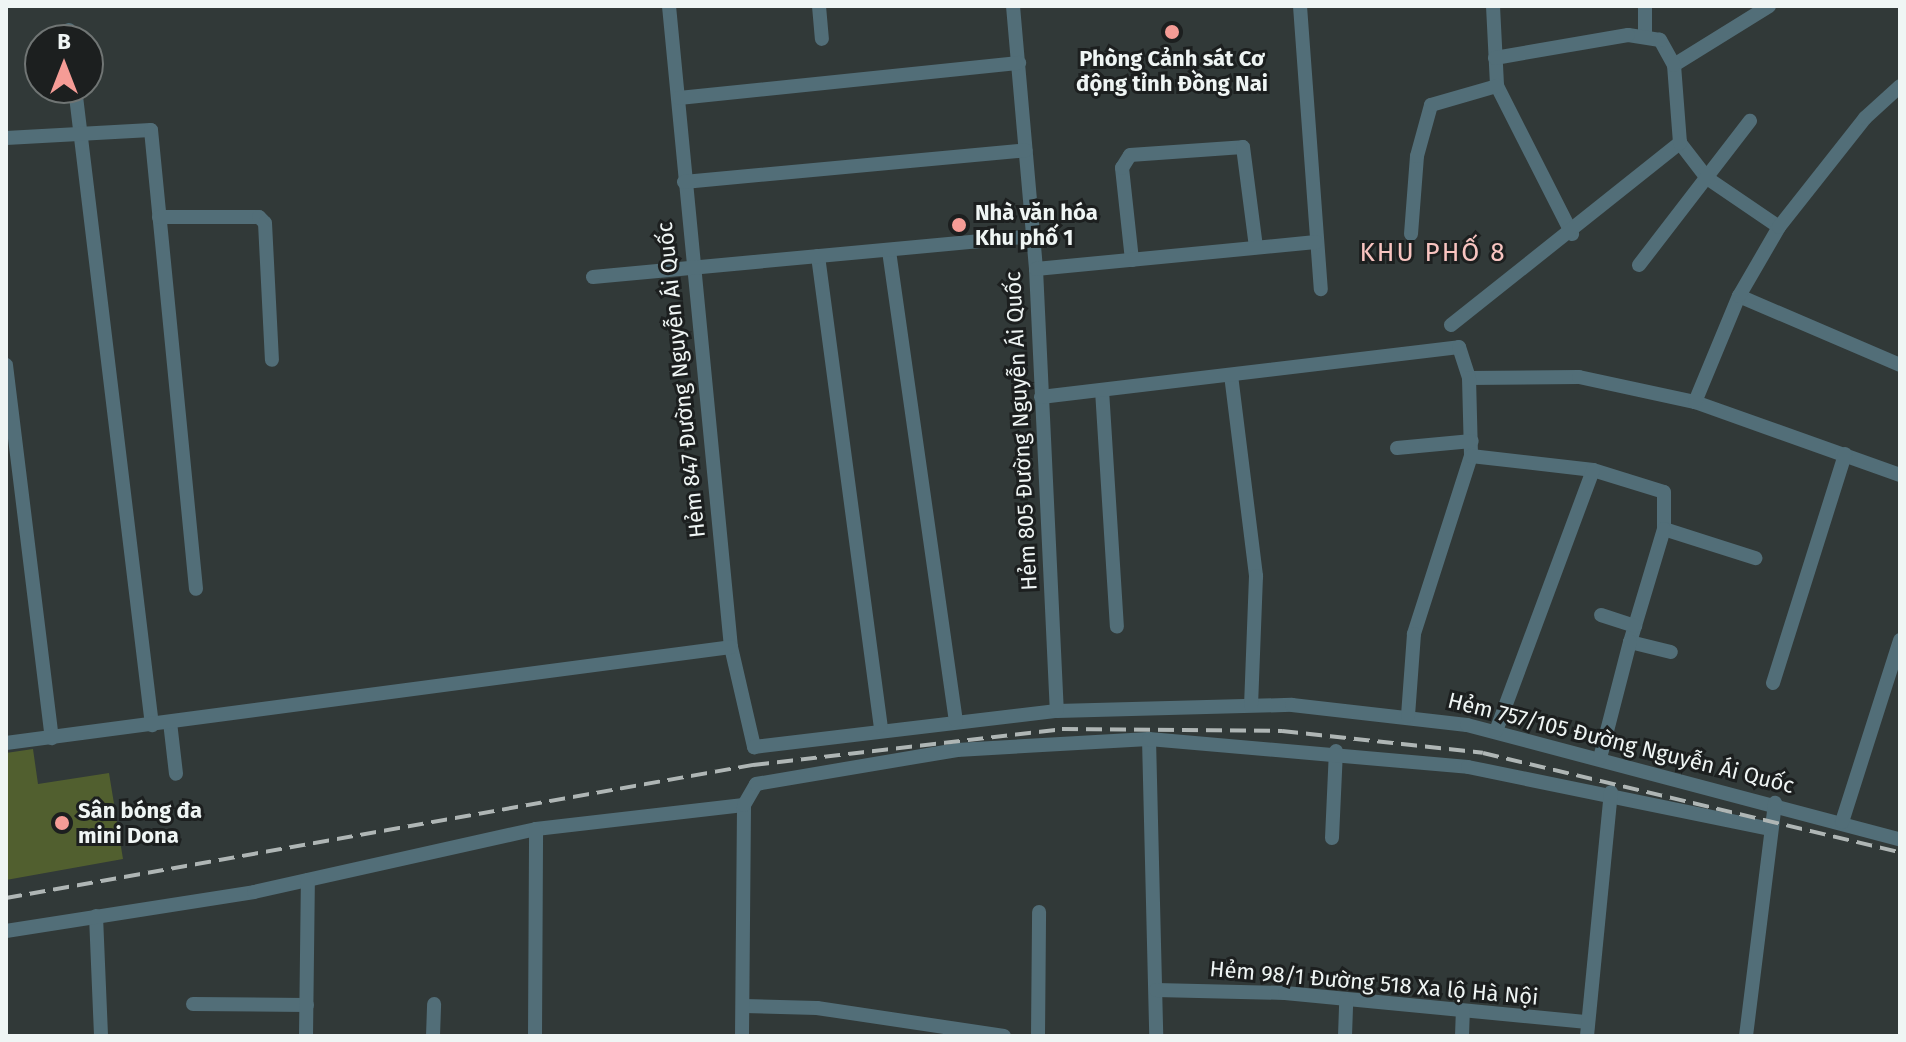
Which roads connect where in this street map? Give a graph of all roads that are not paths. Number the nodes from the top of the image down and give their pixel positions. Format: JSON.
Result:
{"nodes":[{"id":1,"x":669,"y":6,"type":"edge"},
{"id":2,"x":819,"y":6,"type":"edge"},
{"id":3,"x":1013,"y":6,"type":"edge"},
{"id":4,"x":1300,"y":6,"type":"edge"},
{"id":5,"x":1493,"y":6,"type":"edge"},
{"id":6,"x":1645,"y":6,"type":"edge"},
{"id":7,"x":1769,"y":6,"type":"edge"},
{"id":8,"x":1645,"y":37,"type":"junction"},
{"id":9,"x":822,"y":39,"type":"dead end"},
{"id":10,"x":1495,"y":58,"type":"junction"},
{"id":11,"x":1019,"y":63,"type":"junction"},
{"id":12,"x":1674,"y":65,"type":"junction"},
{"id":13,"x":1497,"y":86,"type":"junction"},
{"id":14,"x":1900,"y":86,"type":"edge"},
{"id":15,"x":679,"y":98,"type":"junction"},
{"id":16,"x":77,"y":104,"type":"edge"},
{"id":17,"x":1750,"y":121,"type":"dead end"},
{"id":18,"x":80,"y":134,"type":"junction"},
{"id":19,"x":6,"y":138,"type":"edge"},
{"id":20,"x":1680,"y":143,"type":"junction"},
{"id":21,"x":1026,"y":150,"type":"junction"},
{"id":22,"x":1707,"y":178,"type":"junction"},
{"id":23,"x":684,"y":182,"type":"junction"},
{"id":24,"x":159,"y":217,"type":"junction"},
{"id":25,"x":1779,"y":227,"type":"junction"},
{"id":26,"x":1411,"y":234,"type":"dead end"},
{"id":27,"x":1572,"y":234,"type":"junction"},
{"id":28,"x":1033,"y":236,"type":"junction"},
{"id":29,"x":1316,"y":242,"type":"junction"},
{"id":30,"x":1256,"y":247,"type":"junction"},
{"id":31,"x":889,"y":251,"type":"junction"},
{"id":32,"x":818,"y":256,"type":"junction"},
{"id":33,"x":1132,"y":260,"type":"junction"},
{"id":34,"x":1639,"y":265,"type":"dead end"},
{"id":35,"x":1036,"y":269,"type":"junction"},
{"id":36,"x":691,"y":273,"type":"junction"},
{"id":37,"x":593,"y":277,"type":"dead end"},
{"id":38,"x":1321,"y":289,"type":"dead end"},
{"id":39,"x":1739,"y":296,"type":"junction"},
{"id":40,"x":1451,"y":325,"type":"dead end"},
{"id":41,"x":272,"y":360,"type":"dead end"},
{"id":42,"x":6,"y":365,"type":"edge"},
{"id":43,"x":1900,"y":365,"type":"edge"},
{"id":44,"x":1231,"y":375,"type":"junction"},
{"id":45,"x":1469,"y":378,"type":"junction"},
{"id":46,"x":1102,"y":390,"type":"junction"},
{"id":47,"x":1041,"y":397,"type":"junction"},
{"id":48,"x":1695,"y":402,"type":"junction"},
{"id":49,"x":1472,"y":441,"type":"junction"},
{"id":50,"x":1397,"y":448,"type":"dead end"},
{"id":51,"x":1845,"y":454,"type":"junction"},
{"id":52,"x":1471,"y":456,"type":"junction"},
{"id":53,"x":1593,"y":470,"type":"junction"},
{"id":54,"x":1900,"y":475,"type":"edge"},
{"id":55,"x":1664,"y":529,"type":"junction"},
{"id":56,"x":1755,"y":558,"type":"dead end"},
{"id":57,"x":196,"y":589,"type":"dead end"},
{"id":58,"x":1601,"y":615,"type":"dead end"},
{"id":59,"x":1635,"y":626,"type":"junction"},
{"id":60,"x":1117,"y":627,"type":"dead end"},
{"id":61,"x":1900,"y":640,"type":"edge"},
{"id":62,"x":1630,"y":642,"type":"junction"},
{"id":63,"x":731,"y":647,"type":"junction"},
{"id":64,"x":1671,"y":652,"type":"dead end"},
{"id":65,"x":1773,"y":683,"type":"dead end"},
{"id":66,"x":1251,"y":705,"type":"junction"},
{"id":67,"x":1057,"y":711,"type":"junction"},
{"id":68,"x":1408,"y":716,"type":"junction"},
{"id":69,"x":956,"y":720,"type":"junction"},
{"id":70,"x":170,"y":722,"type":"junction"},
{"id":71,"x":152,"y":725,"type":"junction"},
{"id":72,"x":881,"y":726,"type":"junction"},
{"id":73,"x":1496,"y":731,"type":"junction"},
{"id":74,"x":52,"y":738,"type":"junction"},
{"id":75,"x":1149,"y":739,"type":"junction"},
{"id":76,"x":6,"y":743,"type":"edge"},
{"id":77,"x":754,"y":747,"type":"joint"},
{"id":78,"x":1336,"y":751,"type":"junction"},
{"id":79,"x":1600,"y":758,"type":"junction"},
{"id":80,"x":176,"y":774,"type":"dead end"},
{"id":81,"x":1611,"y":792,"type":"junction"},
{"id":82,"x":1775,"y":803,"type":"junction"},
{"id":83,"x":744,"y":805,"type":"junction"},
{"id":84,"x":1842,"y":822,"type":"junction"},
{"id":85,"x":536,"y":829,"type":"junction"},
{"id":86,"x":1770,"y":829,"type":"junction"},
{"id":87,"x":1332,"y":838,"type":"dead end"},
{"id":88,"x":1900,"y":839,"type":"edge"},
{"id":89,"x":308,"y":880,"type":"junction"},
{"id":90,"x":1039,"y":912,"type":"dead end"},
{"id":91,"x":96,"y":916,"type":"junction"},
{"id":92,"x":6,"y":931,"type":"edge"},
{"id":93,"x":1156,"y":990,"type":"junction"},
{"id":94,"x":1346,"y":1000,"type":"junction"},
{"id":95,"x":193,"y":1004,"type":"dead end"},
{"id":96,"x":434,"y":1004,"type":"dead end"},
{"id":97,"x":307,"y":1005,"type":"junction"},
{"id":98,"x":744,"y":1006,"type":"junction"},
{"id":99,"x":1463,"y":1012,"type":"junction"},
{"id":100,"x":1588,"y":1029,"type":"edge"},
{"id":101,"x":948,"y":1032,"type":"edge"},
{"id":102,"x":101,"y":1036,"type":"edge"},
{"id":103,"x":306,"y":1036,"type":"edge"},
{"id":104,"x":433,"y":1036,"type":"edge"},
{"id":105,"x":535,"y":1036,"type":"edge"},
{"id":106,"x":742,"y":1036,"type":"edge"},
{"id":107,"x":1004,"y":1036,"type":"edge"},
{"id":108,"x":1038,"y":1036,"type":"edge"},
{"id":109,"x":1156,"y":1036,"type":"edge"},
{"id":110,"x":1345,"y":1036,"type":"edge"},
{"id":111,"x":1462,"y":1036,"type":"edge"},
{"id":112,"x":1746,"y":1036,"type":"edge"}],
"edges":[{"from":1,"to":15,"type":"street","name":"Hẻm 847 Đường Nguyễn Ái Quốc"},
{"from":2,"to":9,"type":"street"},
{"from":3,"to":11,"type":"street","name":"Hẻm 805 Đường Nguyễn Ái Quốc"},
{"from":4,"to":29,"type":"street"},
{"from":5,"to":10,"type":"street"},
{"from":6,"to":8,"type":"street"},
{"from":7,"to":12,"type":"street"},
{"from":8,"to":10,"type":"street"},
{"from":8,"to":12,"type":"street"},
{"from":10,"to":13,"type":"street"},
{"from":11,"to":15,"type":"street"},
{"from":11,"to":21,"type":"street","name":"Hẻm 805 Đường Nguyễn Ái Quốc"},
{"from":12,"to":20,"type":"street"},
{"from":13,"to":26,"type":"street"},
{"from":13,"to":27,"type":"street"},
{"from":14,"to":25,"type":"street"},
{"from":15,"to":23,"type":"street","name":"Hẻm 847 Đường Nguyễn Ái Quốc"},
{"from":16,"to":18,"type":"street"},
{"from":17,"to":22,"type":"street"},
{"from":18,"to":19,"type":"street"},
{"from":18,"to":24,"type":"street"},
{"from":18,"to":71,"type":"street"},
{"from":20,"to":22,"type":"street"},
{"from":20,"to":27,"type":"street"},
{"from":21,"to":23,"type":"street"},
{"from":21,"to":28,"type":"street","name":"Hẻm 805 Đường Nguyễn Ái Quốc"},
{"from":22,"to":25,"type":"street"},
{"from":22,"to":34,"type":"street"},
{"from":23,"to":36,"type":"street","name":"Hẻm 847 Đường Nguyễn Ái Quốc"},
{"from":24,"to":41,"type":"street"},
{"from":24,"to":57,"type":"street"},
{"from":25,"to":39,"type":"street"},
{"from":27,"to":40,"type":"street"},
{"from":28,"to":31,"type":"street"},
{"from":28,"to":35,"type":"street","name":"Hẻm 805 Đường Nguyễn Ái Quốc"},
{"from":29,"to":30,"type":"street"},
{"from":29,"to":38,"type":"street"},
{"from":30,"to":33,"type":"street"},
{"from":30,"to":33,"type":"street"},
{"from":31,"to":32,"type":"street"},
{"from":31,"to":69,"type":"street"},
{"from":32,"to":36,"type":"street"},
{"from":32,"to":72,"type":"street"},
{"from":33,"to":35,"type":"street"},
{"from":35,"to":47,"type":"street","name":"Hẻm 805 Đường Nguyễn Ái Quốc"},
{"from":36,"to":37,"type":"street"},
{"from":36,"to":63,"type":"street","name":"Hẻm 847 Đường Nguyễn Ái Quốc"},
{"from":39,"to":43,"type":"street"},
{"from":39,"to":48,"type":"street"},
{"from":42,"to":74,"type":"street"},
{"from":44,"to":45,"type":"street"},
{"from":44,"to":46,"type":"street"},
{"from":44,"to":66,"type":"street"},
{"from":45,"to":48,"type":"street"},
{"from":45,"to":49,"type":"street"},
{"from":46,"to":47,"type":"street"},
{"from":46,"to":60,"type":"street"},
{"from":47,"to":67,"type":"street","name":"Hẻm 805 Đường Nguyễn Ái Quốc"},
{"from":48,"to":51,"type":"street"},
{"from":49,"to":50,"type":"street"},
{"from":49,"to":52,"type":"street"},
{"from":51,"to":54,"type":"street"},
{"from":51,"to":65,"type":"street"},
{"from":52,"to":53,"type":"street"},
{"from":52,"to":68,"type":"street"},
{"from":53,"to":55,"type":"street"},
{"from":53,"to":73,"type":"street"},
{"from":55,"to":56,"type":"street"},
{"from":55,"to":59,"type":"street"},
{"from":58,"to":59,"type":"street"},
{"from":59,"to":62,"type":"street"},
{"from":61,"to":84,"type":"street"},
{"from":62,"to":64,"type":"street"},
{"from":62,"to":79,"type":"street"},
{"from":63,"to":70,"type":"street"},
{"from":63,"to":77,"type":"street","name":"Hẻm 847 Đường Nguyễn Ái Quốc"},
{"from":66,"to":67,"type":"street","name":"Hẻm 757/105 Đường Nguyễn Ái Quốc"},
{"from":66,"to":68,"type":"street","name":"Hẻm 757/105 Đường Nguyễn Ái Quốc"},
{"from":67,"to":69,"type":"street","name":"Hẻm 757/105 Đường Nguyễn Ái Quốc"},
{"from":68,"to":73,"type":"street","name":"Hẻm 757/105 Đường Nguyễn Ái Quốc"},
{"from":69,"to":72,"type":"street","name":"Hẻm 757/105 Đường Nguyễn Ái Quốc"},
{"from":70,"to":71,"type":"street"},
{"from":70,"to":80,"type":"street"},
{"from":71,"to":74,"type":"street"},
{"from":72,"to":77,"type":"street","name":"Hẻm 757/105 Đường Nguyễn Ái Quốc"},
{"from":73,"to":79,"type":"street","name":"Hẻm 757/105 Đường Nguyễn Ái Quốc"},
{"from":74,"to":76,"type":"street"},
{"from":75,"to":78,"type":"street"},
{"from":75,"to":83,"type":"street"},
{"from":75,"to":93,"type":"street"},
{"from":78,"to":81,"type":"street"},
{"from":78,"to":87,"type":"street"},
{"from":79,"to":82,"type":"street","name":"Hẻm 757/105 Đường Nguyễn Ái Quốc"},
{"from":81,"to":86,"type":"street"},
{"from":81,"to":100,"type":"street"},
{"from":82,"to":84,"type":"street","name":"Hẻm 757/105 Đường Nguyễn Ái Quốc"},
{"from":82,"to":86,"type":"street"},
{"from":83,"to":85,"type":"street"},
{"from":83,"to":98,"type":"street"},
{"from":84,"to":88,"type":"street","name":"Hẻm 757/105 Đường Nguyễn Ái Quốc"},
{"from":85,"to":89,"type":"street"},
{"from":85,"to":105,"type":"street"},
{"from":86,"to":112,"type":"street"},
{"from":89,"to":91,"type":"street"},
{"from":89,"to":97,"type":"street"},
{"from":90,"to":108,"type":"street"},
{"from":91,"to":92,"type":"street"},
{"from":91,"to":102,"type":"street"},
{"from":93,"to":94,"type":"street","name":"Hẻm 98/1 Đường 518 Xa lộ Hà Nội"},
{"from":93,"to":109,"type":"street"},
{"from":94,"to":99,"type":"street","name":"Hẻm 98/1 Đường 518 Xa lộ Hà Nội"},
{"from":94,"to":110,"type":"street"},
{"from":95,"to":97,"type":"street"},
{"from":96,"to":104,"type":"street"},
{"from":97,"to":103,"type":"street"},
{"from":98,"to":101,"type":"street"},
{"from":98,"to":106,"type":"street"},
{"from":99,"to":100,"type":"street","name":"Hẻm 98/1 Đường 518 Xa lộ Hà Nội"},
{"from":99,"to":111,"type":"street"},
{"from":101,"to":107,"type":"street"}]}
